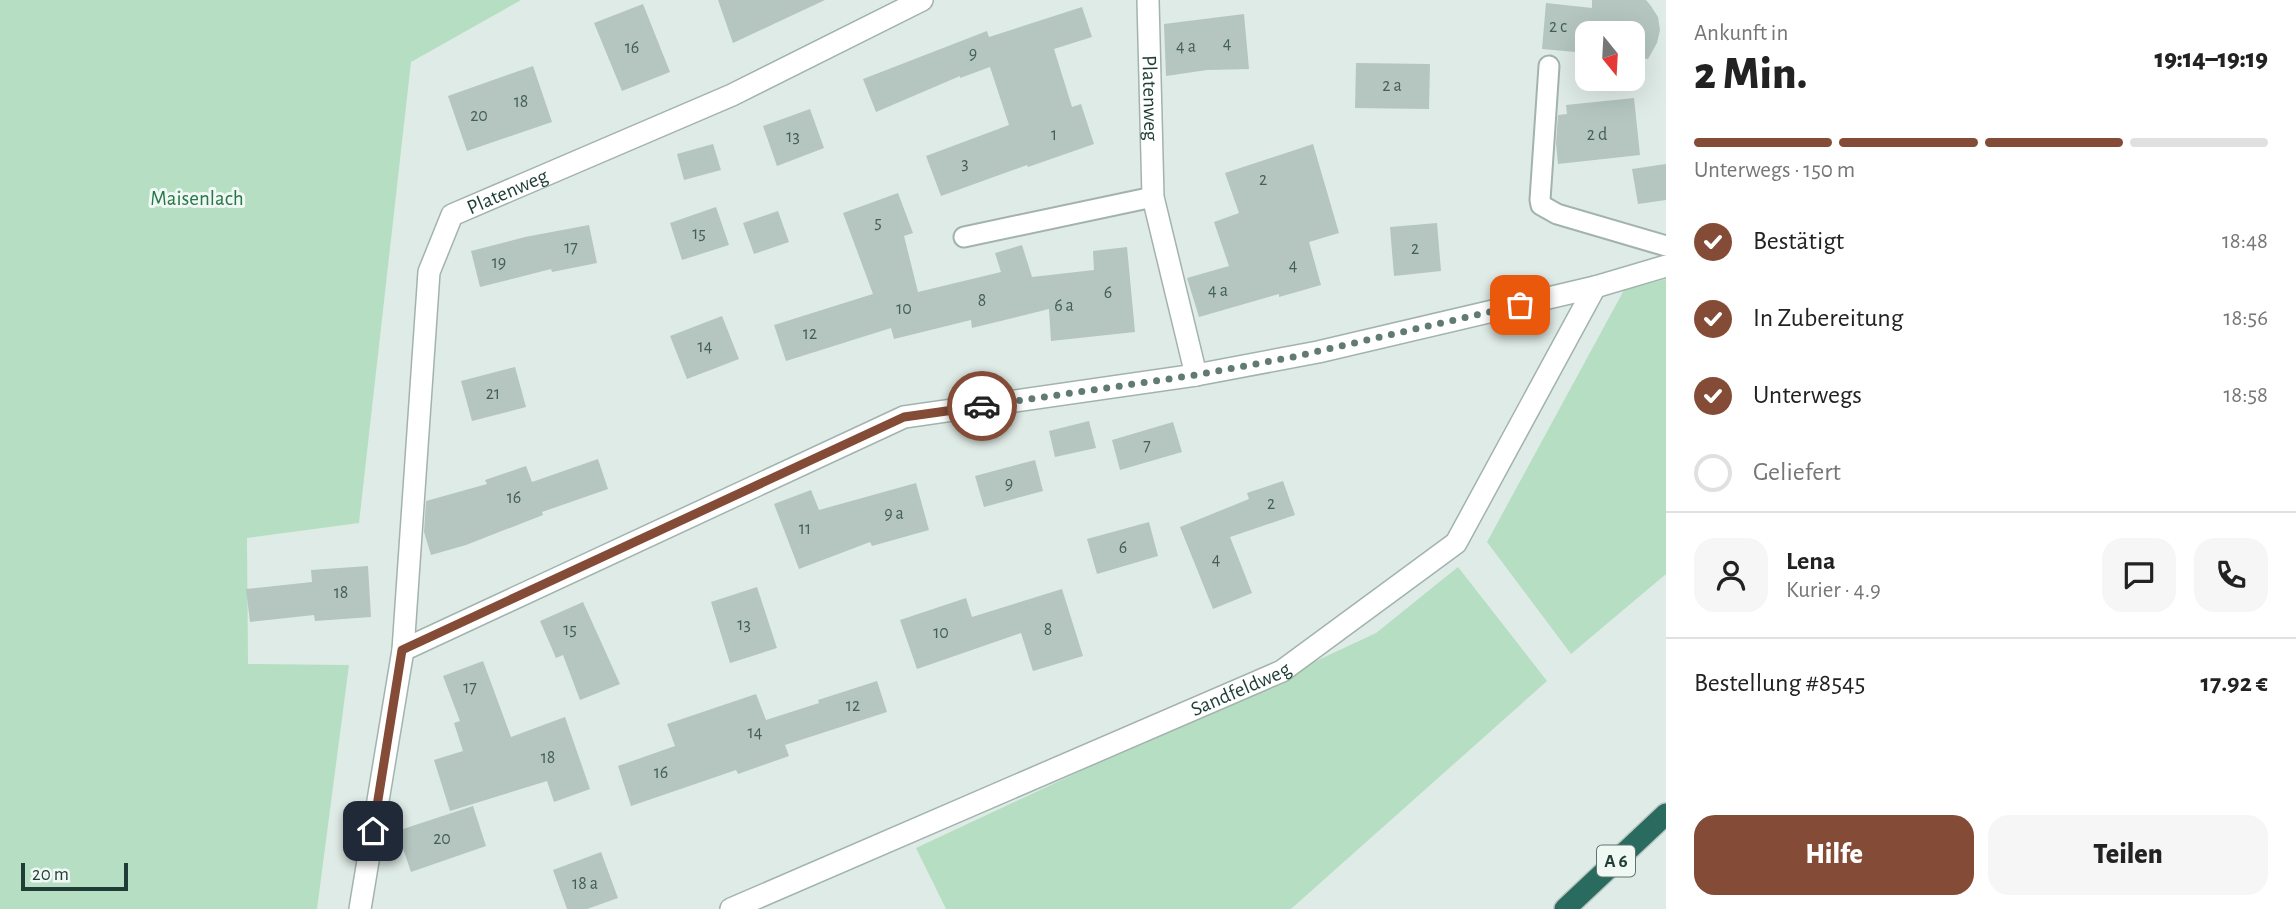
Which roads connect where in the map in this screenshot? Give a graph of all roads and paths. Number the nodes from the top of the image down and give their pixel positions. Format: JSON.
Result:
{"nodes":[{"id":1,"x":922,"y":0,"type":"edge"},
{"id":2,"x":1148,"y":0,"type":"edge"},
{"id":3,"x":1549,"y":66,"type":"dead end"},
{"id":4,"x":1153,"y":197,"type":"junction"},
{"id":5,"x":964,"y":237,"type":"dead end"},
{"id":6,"x":1666,"y":246,"type":"edge"},
{"id":7,"x":1666,"y":266,"type":"edge"},
{"id":8,"x":1595,"y":287,"type":"junction"},
{"id":9,"x":1196,"y":375,"type":"junction"},
{"id":10,"x":402,"y":650,"type":"junction"},
{"id":11,"x":1666,"y":814,"type":"edge"},
{"id":12,"x":360,"y":909,"type":"edge"},
{"id":13,"x":731,"y":909,"type":"edge"},
{"id":14,"x":1565,"y":909,"type":"edge"}],
"edges":[{"from":1,"to":10,"type":"street","name":"Platenweg"},
{"from":2,"to":4,"type":"street","name":"Platenweg"},
{"from":3,"to":6,"type":"lane"},
{"from":4,"to":5,"type":"lane"},
{"from":4,"to":9,"type":"street","name":"Platenweg"},
{"from":7,"to":8,"type":"street"},
{"from":8,"to":9,"type":"street"},
{"from":8,"to":13,"type":"street","name":"Sandfeldweg"},
{"from":9,"to":10,"type":"street"},
{"from":10,"to":12,"type":"street"},
{"from":11,"to":14,"type":"highway","number":"A 6"}]}
